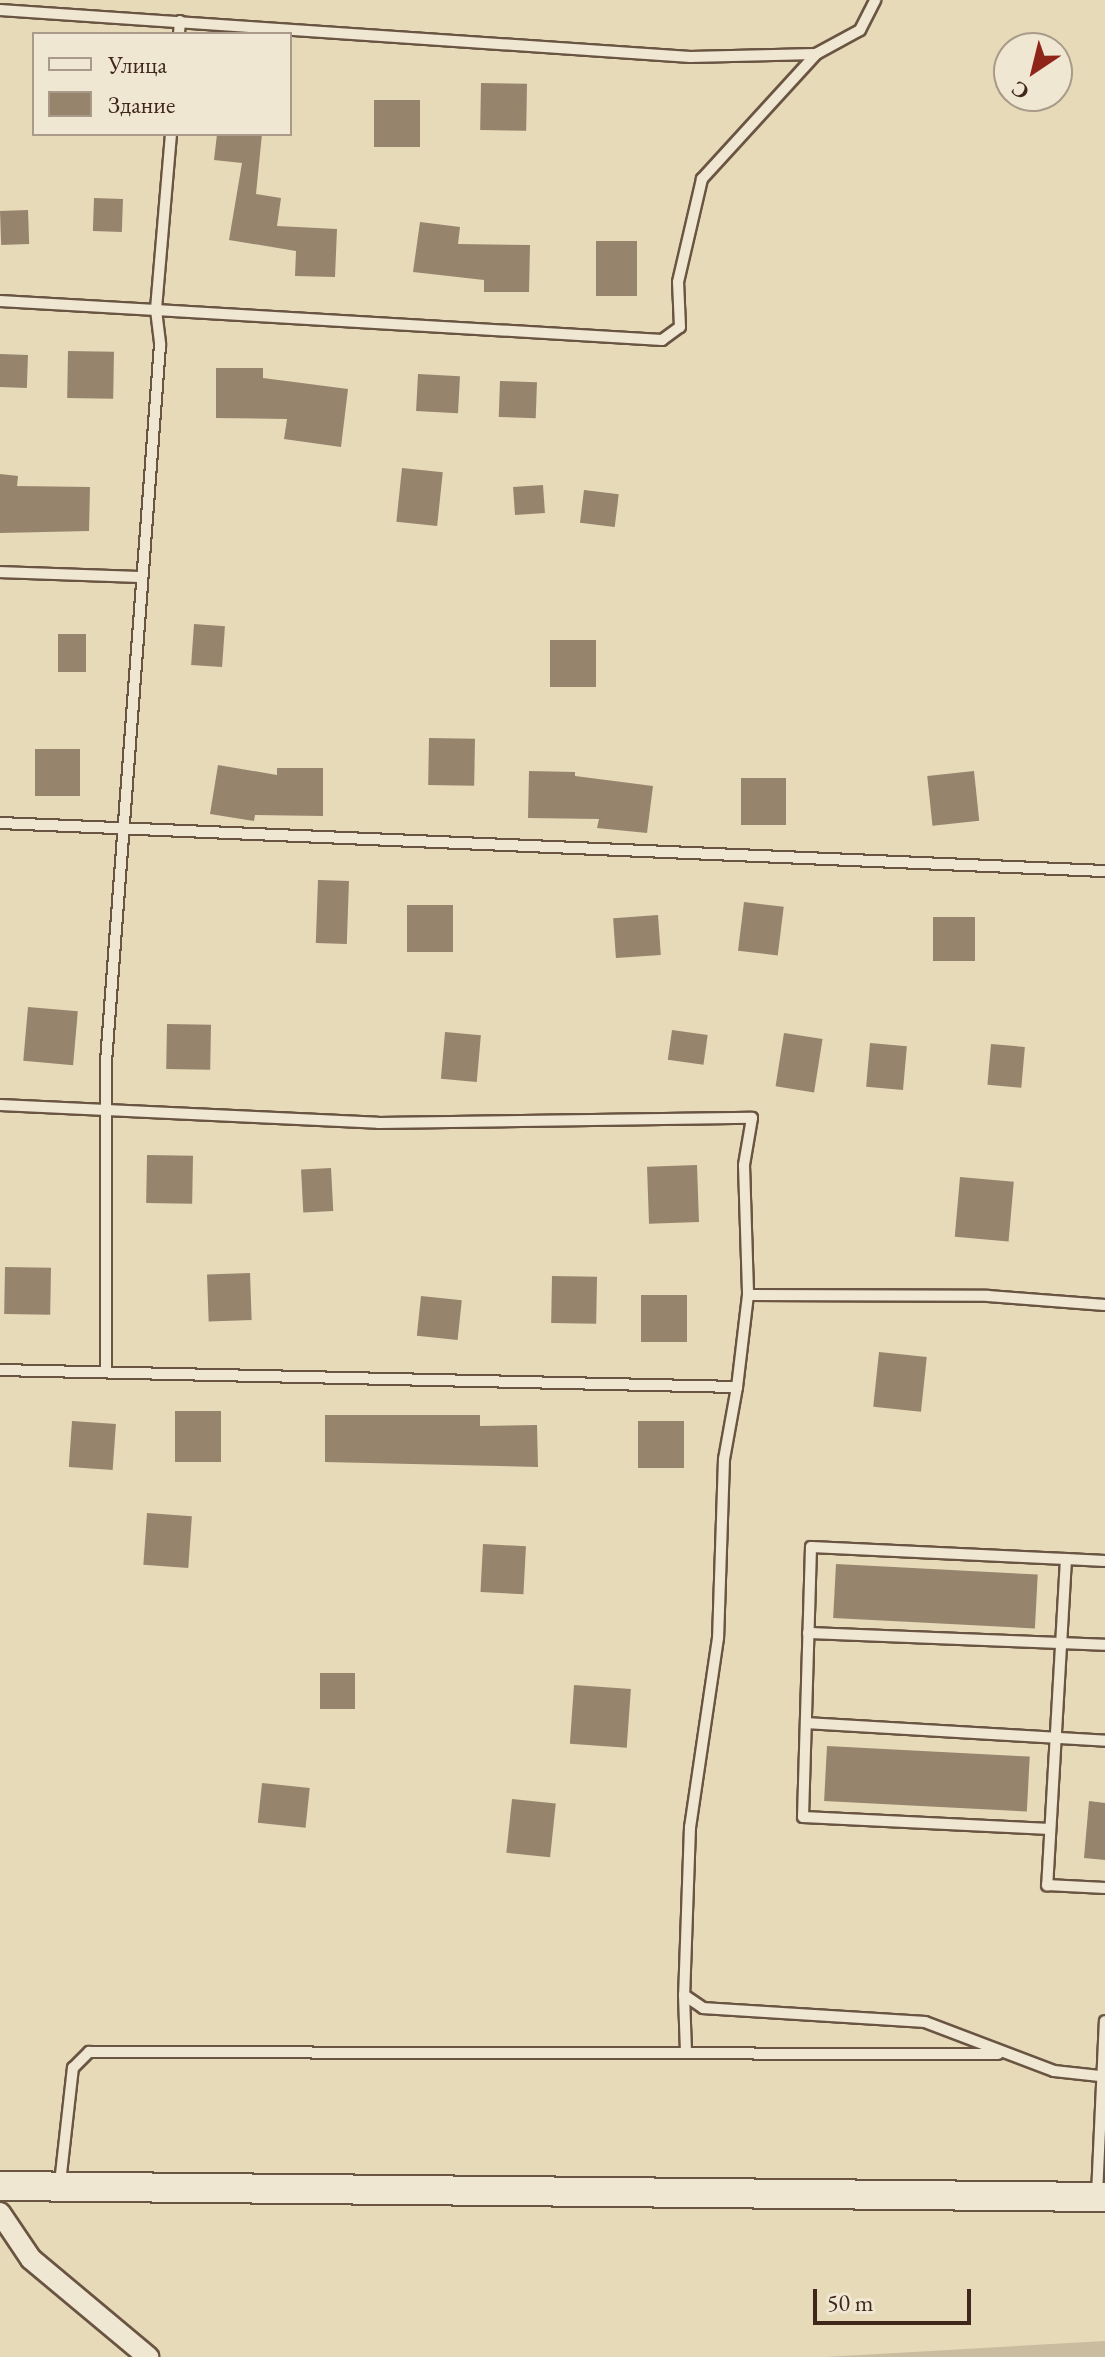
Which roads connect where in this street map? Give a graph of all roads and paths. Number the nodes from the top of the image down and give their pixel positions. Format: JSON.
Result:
{"nodes":[{"id":1,"x":875,"y":0,"type":"edge"},
{"id":2,"x":0,"y":10,"type":"edge"},
{"id":3,"x":180,"y":21,"type":"junction"},
{"id":4,"x":179,"y":32,"type":"edge"},
{"id":5,"x":816,"y":54,"type":"junction"},
{"id":6,"x":171,"y":136,"type":"edge"},
{"id":7,"x":0,"y":301,"type":"edge"},
{"id":8,"x":156,"y":310,"type":"junction"},
{"id":9,"x":0,"y":572,"type":"edge"},
{"id":10,"x":142,"y":577,"type":"junction"},
{"id":11,"x":0,"y":823,"type":"edge"},
{"id":12,"x":122,"y":829,"type":"junction"},
{"id":13,"x":1105,"y":871,"type":"edge"},
{"id":14,"x":0,"y":1105,"type":"edge"},
{"id":15,"x":105,"y":1110,"type":"junction"},
{"id":16,"x":748,"y":1295,"type":"junction"},
{"id":17,"x":1105,"y":1305,"type":"edge"},
{"id":18,"x":0,"y":1370,"type":"edge"},
{"id":19,"x":106,"y":1371,"type":"junction"},
{"id":20,"x":737,"y":1387,"type":"junction"},
{"id":21,"x":1066,"y":1559,"type":"junction"},
{"id":22,"x":1105,"y":1561,"type":"edge"},
{"id":23,"x":808,"y":1633,"type":"junction"},
{"id":24,"x":1061,"y":1643,"type":"junction"},
{"id":25,"x":1105,"y":1645,"type":"edge"},
{"id":26,"x":806,"y":1723,"type":"junction"},
{"id":27,"x":1056,"y":1739,"type":"junction"},
{"id":28,"x":1105,"y":1741,"type":"edge"},
{"id":29,"x":1050,"y":1829,"type":"junction"},
{"id":30,"x":1105,"y":1888,"type":"edge"},
{"id":31,"x":684,"y":1995,"type":"junction"},
{"id":32,"x":1105,"y":2021,"type":"edge"},
{"id":33,"x":1103,"y":2041,"type":"edge"},
{"id":34,"x":686,"y":2052,"type":"junction"},
{"id":35,"x":998,"y":2054,"type":"junction"},
{"id":36,"x":1100,"y":2076,"type":"junction"},
{"id":37,"x":59,"y":2185,"type":"junction"},
{"id":38,"x":0,"y":2186,"type":"edge"},
{"id":39,"x":1101,"y":2197,"type":"edge"},
{"id":40,"x":0,"y":2213,"type":"edge"},
{"id":41,"x":148,"y":2357,"type":"edge"}],
"edges":[{"from":1,"to":5,"type":"lane"},
{"from":2,"to":3,"type":"lane"},
{"from":3,"to":4,"type":"lane"},
{"from":3,"to":5,"type":"lane"},
{"from":5,"to":8,"type":"lane"},
{"from":6,"to":8,"type":"lane"},
{"from":7,"to":8,"type":"lane"},
{"from":8,"to":10,"type":"lane"},
{"from":9,"to":10,"type":"lane"},
{"from":10,"to":12,"type":"lane"},
{"from":11,"to":12,"type":"lane"},
{"from":12,"to":13,"type":"lane"},
{"from":12,"to":15,"type":"lane"},
{"from":14,"to":15,"type":"lane"},
{"from":15,"to":16,"type":"lane"},
{"from":15,"to":19,"type":"lane"},
{"from":16,"to":17,"type":"lane"},
{"from":16,"to":20,"type":"lane"},
{"from":18,"to":19,"type":"lane"},
{"from":19,"to":20,"type":"lane"},
{"from":20,"to":31,"type":"lane"},
{"from":21,"to":22,"type":"lane"},
{"from":21,"to":23,"type":"lane"},
{"from":21,"to":24,"type":"lane"},
{"from":23,"to":24,"type":"lane"},
{"from":23,"to":26,"type":"lane"},
{"from":24,"to":25,"type":"lane"},
{"from":24,"to":27,"type":"lane"},
{"from":26,"to":27,"type":"lane"},
{"from":26,"to":29,"type":"lane"},
{"from":27,"to":28,"type":"lane"},
{"from":27,"to":29,"type":"lane"},
{"from":29,"to":30,"type":"lane"},
{"from":31,"to":34,"type":"lane"},
{"from":31,"to":35,"type":"lane"},
{"from":32,"to":33,"type":"lane"},
{"from":33,"to":36,"type":"lane"},
{"from":34,"to":35,"type":"lane"},
{"from":34,"to":37,"type":"lane"},
{"from":35,"to":36,"type":"lane"},
{"from":36,"to":39,"type":"lane"},
{"from":37,"to":38,"type":"main road"},
{"from":37,"to":39,"type":"main road"},
{"from":40,"to":41,"type":"street"}]}
